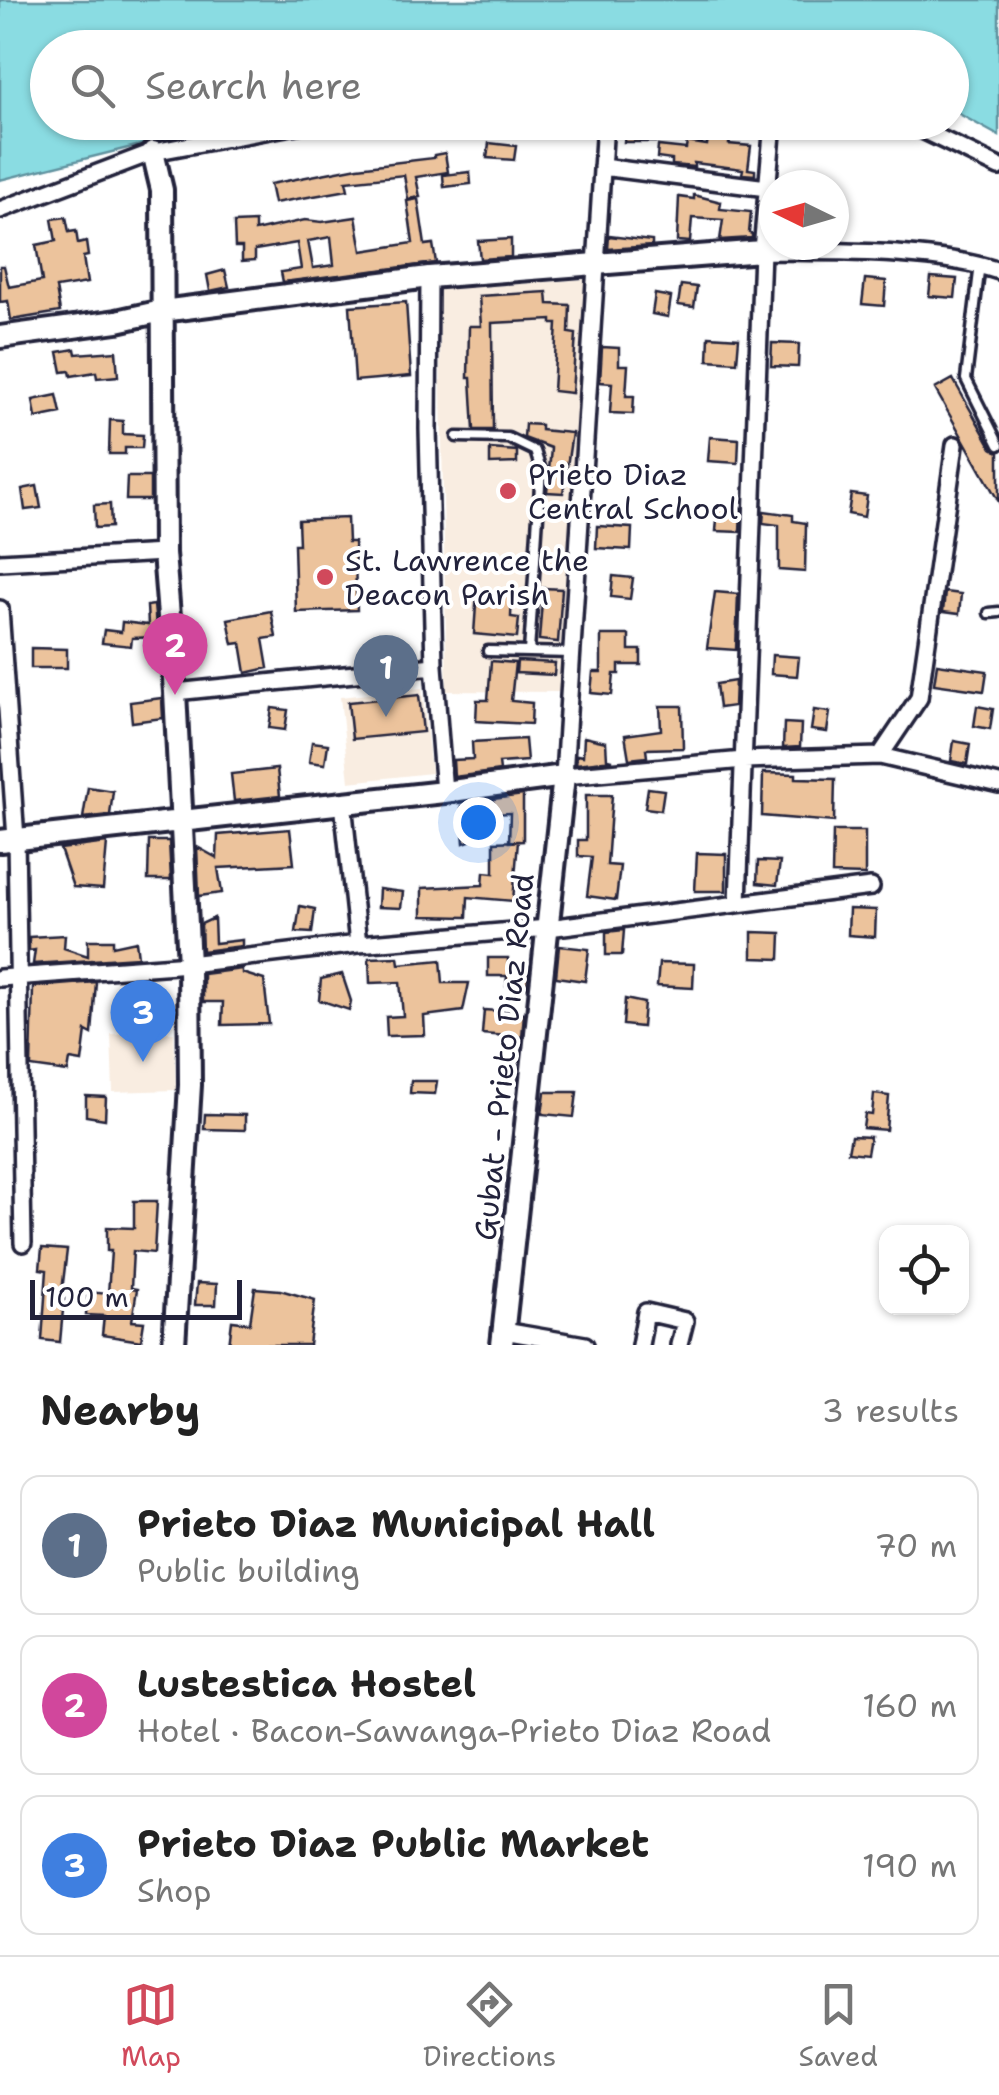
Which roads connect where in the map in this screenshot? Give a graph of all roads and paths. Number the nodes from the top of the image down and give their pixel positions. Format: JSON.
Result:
{"nodes":[{"id":1,"x":217,"y":140,"type":"edge"},
{"id":2,"x":604,"y":140,"type":"edge"},
{"id":3,"x":771,"y":140,"type":"edge"},
{"id":4,"x":943,"y":140,"type":"edge"},
{"id":5,"x":153,"y":152,"type":"junction"},
{"id":6,"x":999,"y":167,"type":"edge"},
{"id":7,"x":602,"y":168,"type":"junction"},
{"id":8,"x":769,"y":170,"type":"edge"},
{"id":9,"x":759,"y":187,"type":"edge"},
{"id":10,"x":0,"y":210,"type":"edge"},
{"id":11,"x":759,"y":251,"type":"edge"},
{"id":12,"x":849,"y":252,"type":"edge"},
{"id":13,"x":762,"y":260,"type":"edge"},
{"id":14,"x":594,"y":262,"type":"junction"},
{"id":15,"x":980,"y":264,"type":"junction"},
{"id":16,"x":999,"y":270,"type":"edge"},
{"id":17,"x":429,"y":277,"type":"junction"},
{"id":18,"x":162,"y":311,"type":"junction"},
{"id":19,"x":0,"y":337,"type":"edge"},
{"id":20,"x":457,"y":437,"type":"dead end"},
{"id":21,"x":954,"y":445,"type":"dead end"},
{"id":22,"x":999,"y":445,"type":"edge"},
{"id":23,"x":164,"y":553,"type":"junction"},
{"id":24,"x":0,"y":562,"type":"edge"},
{"id":25,"x":0,"y":609,"type":"edge"},
{"id":26,"x":488,"y":651,"type":"dead end"},
{"id":27,"x":529,"y":652,"type":"junction"},
{"id":28,"x":572,"y":653,"type":"junction"},
{"id":29,"x":434,"y":666,"type":"junction"},
{"id":30,"x":176,"y":692,"type":"junction"},
{"id":31,"x":880,"y":756,"type":"junction"},
{"id":32,"x":744,"y":760,"type":"junction"},
{"id":33,"x":564,"y":776,"type":"junction"},
{"id":34,"x":999,"y":784,"type":"edge"},
{"id":35,"x":444,"y":792,"type":"junction"},
{"id":36,"x":343,"y":804,"type":"junction"},
{"id":37,"x":181,"y":821,"type":"junction"},
{"id":38,"x":8,"y":840,"type":"edge"},
{"id":39,"x":872,"y":887,"type":"dead end"},
{"id":40,"x":738,"y":902,"type":"junction"},
{"id":41,"x":548,"y":928,"type":"junction"},
{"id":42,"x":358,"y":944,"type":"junction"},
{"id":43,"x":190,"y":964,"type":"junction"},
{"id":44,"x":20,"y":975,"type":"junction"},
{"id":45,"x":0,"y":978,"type":"edge"},
{"id":46,"x":23,"y":1243,"type":"dead end"},
{"id":47,"x":503,"y":1338,"type":"edge"},
{"id":48,"x":174,"y":1345,"type":"edge"},
{"id":49,"x":585,"y":1345,"type":"edge"},
{"id":50,"x":640,"y":1345,"type":"edge"},
{"id":51,"x":678,"y":1345,"type":"edge"}],
"edges":[{"from":1,"to":5,"type":"street"},
{"from":2,"to":7,"type":"street"},
{"from":3,"to":8,"type":"street"},
{"from":4,"to":6,"type":"street"},
{"from":5,"to":10,"type":"street"},
{"from":5,"to":18,"type":"street"},
{"from":7,"to":9,"type":"street"},
{"from":7,"to":14,"type":"street"},
{"from":11,"to":14,"type":"street"},
{"from":12,"to":15,"type":"street"},
{"from":13,"to":32,"type":"street"},
{"from":14,"to":17,"type":"street"},
{"from":14,"to":28,"type":"street"},
{"from":15,"to":16,"type":"street"},
{"from":15,"to":22,"type":"lane"},
{"from":17,"to":18,"type":"street"},
{"from":17,"to":29,"type":"street"},
{"from":18,"to":19,"type":"street"},
{"from":18,"to":23,"type":"street"},
{"from":20,"to":27,"type":"lane"},
{"from":21,"to":31,"type":"street"},
{"from":23,"to":24,"type":"street"},
{"from":23,"to":30,"type":"street"},
{"from":25,"to":38,"type":"street"},
{"from":26,"to":27,"type":"lane"},
{"from":27,"to":28,"type":"lane"},
{"from":28,"to":33,"type":"street"},
{"from":29,"to":30,"type":"street"},
{"from":29,"to":35,"type":"street"},
{"from":30,"to":37,"type":"street"},
{"from":31,"to":32,"type":"street"},
{"from":31,"to":34,"type":"street"},
{"from":32,"to":33,"type":"street"},
{"from":32,"to":40,"type":"street"},
{"from":33,"to":35,"type":"street"},
{"from":33,"to":41,"type":"street","name":"Gubat - Prieto Diaz Road"},
{"from":35,"to":36,"type":"street"},
{"from":36,"to":37,"type":"street"},
{"from":36,"to":42,"type":"street"},
{"from":37,"to":38,"type":"street"},
{"from":37,"to":43,"type":"street"},
{"from":38,"to":44,"type":"street"},
{"from":39,"to":40,"type":"street"},
{"from":40,"to":41,"type":"street"},
{"from":41,"to":42,"type":"street"},
{"from":41,"to":47,"type":"street","name":"Gubat - Prieto Diaz Road"},
{"from":42,"to":43,"type":"street"},
{"from":43,"to":44,"type":"street"},
{"from":43,"to":48,"type":"street"},
{"from":44,"to":45,"type":"street"},
{"from":44,"to":46,"type":"street"},
{"from":47,"to":49,"type":"street"},
{"from":50,"to":51,"type":"street"}]}
